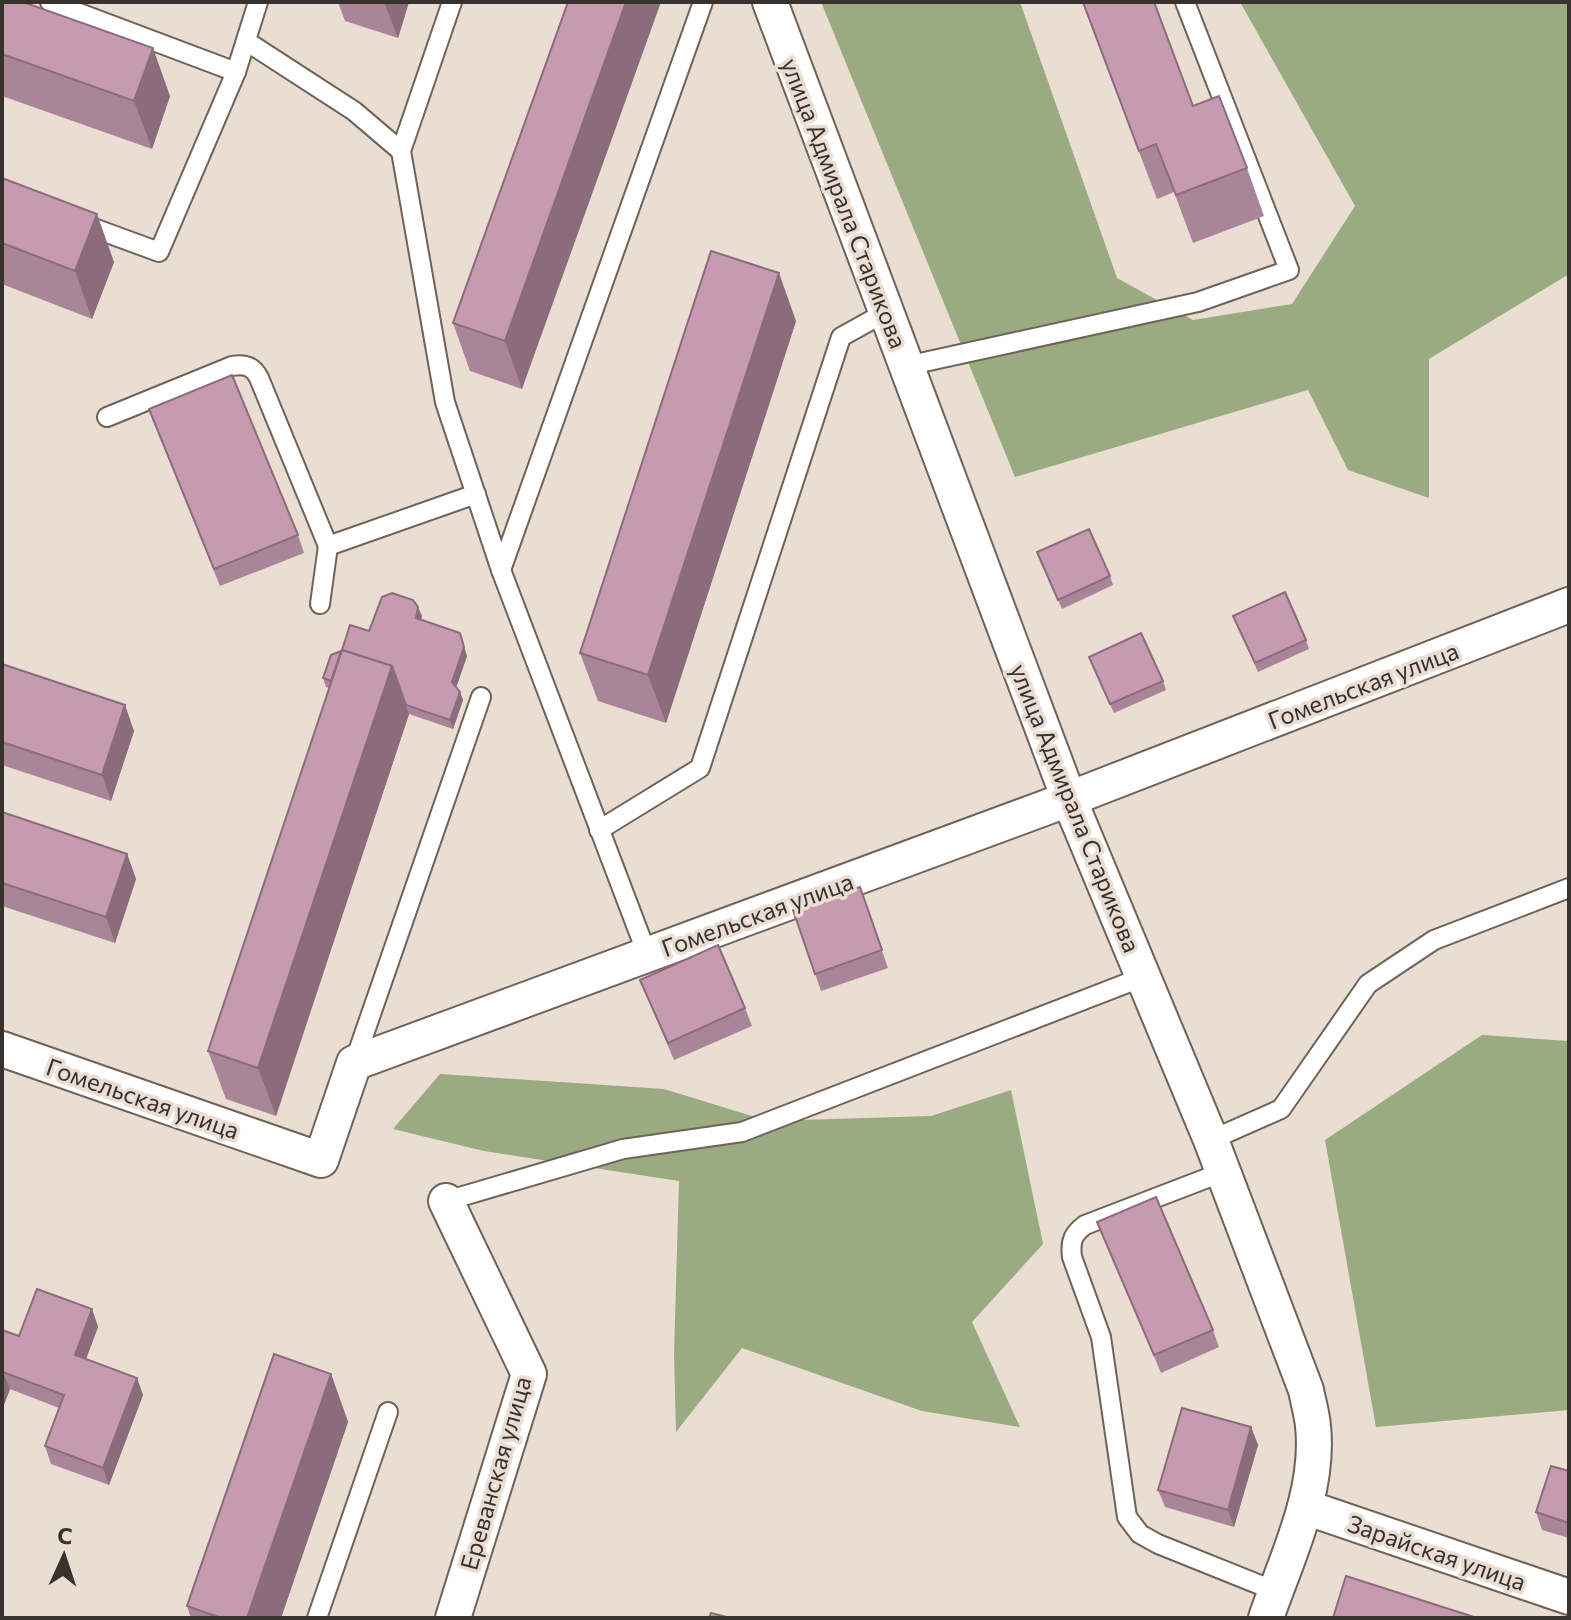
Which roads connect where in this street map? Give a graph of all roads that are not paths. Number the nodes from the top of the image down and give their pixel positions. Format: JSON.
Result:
{"nodes":[{"id":1,"x":50,"y":2,"type":"edge"},
{"id":2,"x":258,"y":2,"type":"edge"},
{"id":3,"x":452,"y":2,"type":"edge"},
{"id":4,"x":703,"y":2,"type":"edge"},
{"id":5,"x":770,"y":2,"type":"edge"},
{"id":6,"x":1185,"y":2,"type":"edge"},
{"id":7,"x":246,"y":41,"type":"junction"},
{"id":8,"x":236,"y":72,"type":"junction"},
{"id":9,"x":401,"y":151,"type":"junction"},
{"id":10,"x":59,"y":215,"type":"edge"},
{"id":11,"x":886,"y":312,"type":"junction"},
{"id":12,"x":906,"y":366,"type":"junction"},
{"id":13,"x":107,"y":417,"type":"dead end"},
{"id":14,"x":476,"y":494,"type":"junction"},
{"id":15,"x":328,"y":546,"type":"junction"},
{"id":16,"x":501,"y":570,"type":"junction"},
{"id":17,"x":320,"y":604,"type":"dead end"},
{"id":18,"x":1569,"y":605,"type":"edge"},
{"id":19,"x":481,"y":697,"type":"dead end"},
{"id":20,"x":1069,"y":799,"type":"junction"},
{"id":21,"x":599,"y":830,"type":"junction"},
{"id":22,"x":1569,"y":888,"type":"edge"},
{"id":23,"x":647,"y":954,"type":"junction"},
{"id":24,"x":1143,"y":977,"type":"junction"},
{"id":25,"x":2,"y":1049,"type":"edge"},
{"id":26,"x":354,"y":1063,"type":"junction"},
{"id":27,"x":1217,"y":1156,"type":"junction"},
{"id":28,"x":446,"y":1201,"type":"joint"},
{"id":29,"x":388,"y":1412,"type":"dead end"},
{"id":30,"x":1305,"y":1507,"type":"junction"},
{"id":31,"x":1569,"y":1597,"type":"edge"},
{"id":32,"x":1271,"y":1605,"type":"edge"},
{"id":33,"x":317,"y":1618,"type":"edge"},
{"id":34,"x":453,"y":1618,"type":"edge"}],
"edges":[{"from":1,"to":8,"type":"lane"},
{"from":2,"to":7,"type":"lane"},
{"from":3,"to":9,"type":"lane"},
{"from":4,"to":16,"type":"lane"},
{"from":5,"to":11,"type":"street","name":"улица Адмирала Старикова"},
{"from":6,"to":12,"type":"lane"},
{"from":7,"to":8,"type":"lane"},
{"from":7,"to":9,"type":"lane"},
{"from":8,"to":10,"type":"lane"},
{"from":9,"to":14,"type":"lane"},
{"from":11,"to":12,"type":"street","name":"улица Адмирала Старикова"},
{"from":11,"to":21,"type":"lane"},
{"from":12,"to":20,"type":"street","name":"улица Адмирала Старикова"},
{"from":13,"to":15,"type":"lane"},
{"from":14,"to":15,"type":"lane"},
{"from":14,"to":16,"type":"lane"},
{"from":15,"to":17,"type":"lane"},
{"from":16,"to":21,"type":"lane"},
{"from":18,"to":20,"type":"street","name":"Гомельская улица"},
{"from":19,"to":26,"type":"lane"},
{"from":20,"to":23,"type":"street","name":"Гомельская улица"},
{"from":20,"to":24,"type":"street","name":"улица Адмирала Старикова"},
{"from":21,"to":23,"type":"lane"},
{"from":22,"to":27,"type":"lane"},
{"from":23,"to":26,"type":"street","name":"Гомельская улица"},
{"from":24,"to":27,"type":"street","name":"улица Адмирала Старикова"},
{"from":24,"to":28,"type":"lane"},
{"from":25,"to":26,"type":"street","name":"Гомельская улица"},
{"from":27,"to":30,"type":"street","name":"улица Адмирала Старикова"},
{"from":27,"to":32,"type":"lane"},
{"from":28,"to":34,"type":"street","name":"Ереванская улица"},
{"from":29,"to":33,"type":"lane"},
{"from":30,"to":31,"type":"street","name":"Зарайская улица"},
{"from":30,"to":32,"type":"street","name":"улица Адмирала Старикова"}]}
